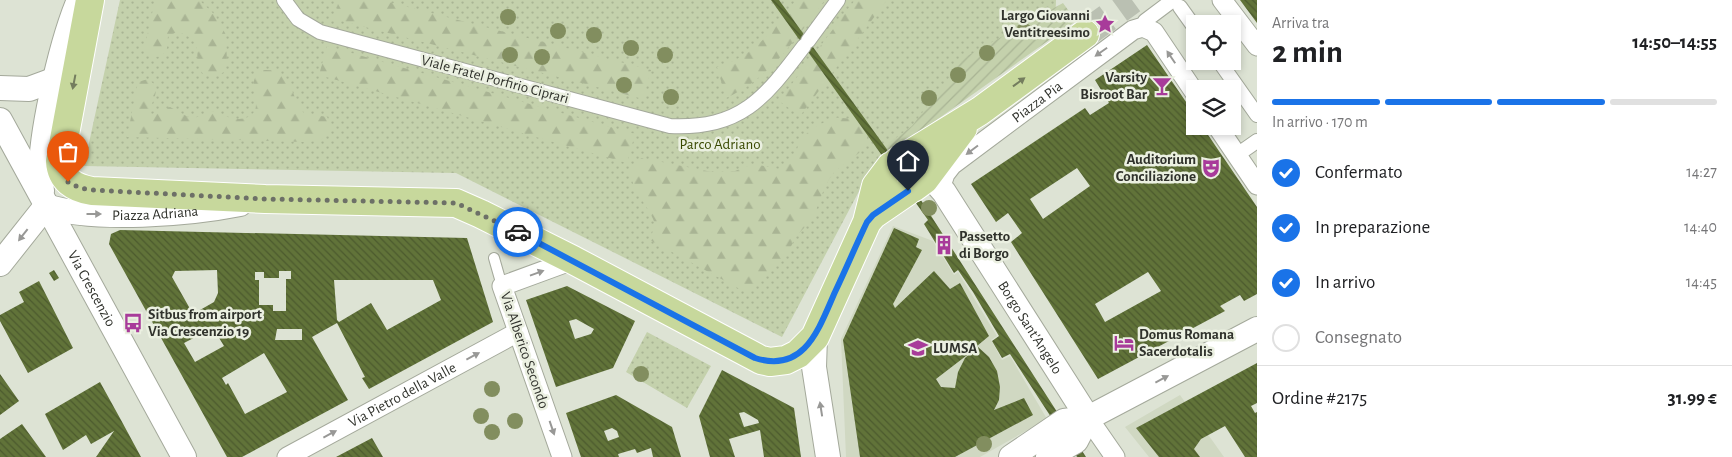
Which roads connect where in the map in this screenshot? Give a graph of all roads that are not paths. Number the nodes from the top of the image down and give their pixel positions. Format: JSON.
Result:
{"nodes":[{"id":1,"x":79,"y":0,"type":"edge"},
{"id":2,"x":90,"y":0,"type":"edge"},
{"id":3,"x":284,"y":0,"type":"edge"},
{"id":4,"x":838,"y":0,"type":"edge"},
{"id":5,"x":1222,"y":0,"type":"edge"},
{"id":6,"x":1176,"y":4,"type":"edge"},
{"id":7,"x":1186,"y":17,"type":"edge"},
{"id":8,"x":1142,"y":27,"type":"junction"},
{"id":9,"x":1085,"y":34,"type":"tunnel mouth"},
{"id":10,"x":1257,"y":46,"type":"edge"},
{"id":11,"x":1225,"y":70,"type":"edge"},
{"id":12,"x":56,"y":79,"type":"junction"},
{"id":13,"x":1186,"y":80,"type":"edge"},
{"id":14,"x":0,"y":88,"type":"edge"},
{"id":15,"x":980,"y":111,"type":"junction"},
{"id":16,"x":1257,"y":115,"type":"edge"},
{"id":17,"x":0,"y":120,"type":"edge"},
{"id":18,"x":1223,"y":135,"type":"edge"},
{"id":19,"x":1257,"y":141,"type":"edge"},
{"id":20,"x":1237,"y":155,"type":"junction"},
{"id":21,"x":894,"y":164,"type":"joint"},
{"id":22,"x":1257,"y":185,"type":"edge"},
{"id":23,"x":922,"y":186,"type":"junction"},
{"id":24,"x":265,"y":199,"type":"junction"},
{"id":25,"x":46,"y":206,"type":"junction"},
{"id":26,"x":867,"y":222,"type":"junction"},
{"id":27,"x":494,"y":258,"type":"dead end"},
{"id":28,"x":573,"y":260,"type":"junction"},
{"id":29,"x":0,"y":264,"type":"edge"},
{"id":30,"x":502,"y":286,"type":"junction"},
{"id":31,"x":1257,"y":329,"type":"edge"},
{"id":32,"x":518,"y":332,"type":"junction"},
{"id":33,"x":816,"y":337,"type":"junction"},
{"id":34,"x":1088,"y":418,"type":"junction"},
{"id":35,"x":184,"y":457,"type":"edge"},
{"id":36,"x":288,"y":457,"type":"edge"},
{"id":37,"x":562,"y":457,"type":"edge"},
{"id":38,"x":828,"y":457,"type":"edge"},
{"id":39,"x":1011,"y":457,"type":"edge"},
{"id":40,"x":1048,"y":457,"type":"edge"},
{"id":41,"x":1115,"y":457,"type":"edge"}],
"edges":[{"from":1,"to":12,"type":"street"},
{"from":2,"to":24,"type":"main road","name":"Piazza Adriana","one_way":true},
{"from":3,"to":4,"type":"street","name":"Viale Fratel Porfirio Ciprari"},
{"from":5,"to":10,"type":"street"},
{"from":6,"to":7,"type":"street"},
{"from":6,"to":8,"type":"street"},
{"from":13,"to":8,"type":"street","one_way":true},
{"from":8,"to":23,"type":"street","name":"Piazza Pia","one_way":true},
{"from":15,"to":9,"type":"main road","name":"Piazza Pia","one_way":true},
{"from":11,"to":16,"type":"street"},
{"from":12,"to":14,"type":"street"},
{"from":12,"to":25,"type":"street"},
{"from":15,"to":21,"type":"main road","name":"Piazza Pia"},
{"from":15,"to":23,"type":"main road","name":"Piazza Pia"},
{"from":17,"to":25,"type":"street","name":"Via Crescenzio"},
{"from":18,"to":20,"type":"street"},
{"from":19,"to":20,"type":"street"},
{"from":20,"to":22,"type":"street"},
{"from":21,"to":26,"type":"main road","name":"Piazza Adriana"},
{"from":23,"to":26,"type":"main road","name":"Piazza Adriana"},
{"from":23,"to":34,"type":"street","name":"Borgo Sant'Angelo"},
{"from":25,"to":24,"type":"street","name":"Piazza Adriana","one_way":true},
{"from":24,"to":28,"type":"main road","name":"Piazza Adriana"},
{"from":25,"to":29,"type":"street","one_way":true},
{"from":25,"to":35,"type":"street","name":"Via Crescenzio"},
{"from":26,"to":33,"type":"main road","name":"Piazza Adriana"},
{"from":27,"to":30,"type":"lane"},
{"from":30,"to":28,"type":"street","name":"Via Alberico Secondo","one_way":true},
{"from":28,"to":33,"type":"main road","name":"Piazza Adriana"},
{"from":30,"to":32,"type":"street","name":"Via Alberico Secondo"},
{"from":34,"to":31,"type":"street","one_way":true},
{"from":36,"to":32,"type":"street","name":"Via Pietro della Valle","one_way":true},
{"from":32,"to":37,"type":"street","name":"Via Alberico Secondo","one_way":true},
{"from":38,"to":33,"type":"street","one_way":true},
{"from":34,"to":39,"type":"street"},
{"from":34,"to":40,"type":"street"},
{"from":34,"to":41,"type":"street","name":"Borgo Sant'Angelo"}]}
